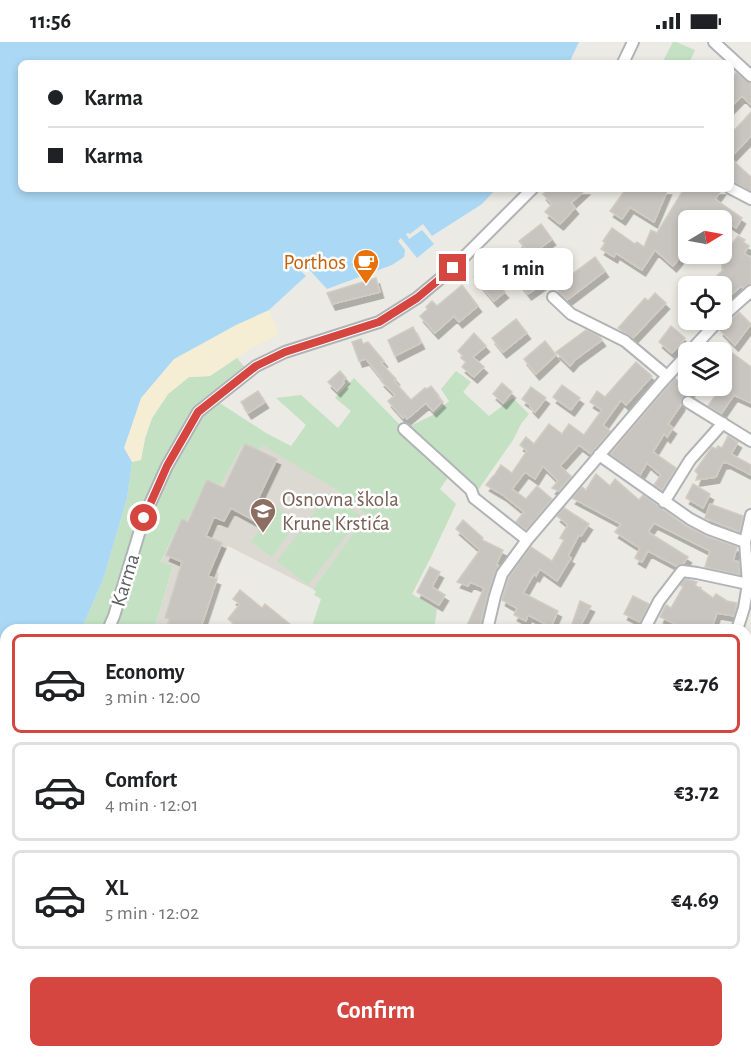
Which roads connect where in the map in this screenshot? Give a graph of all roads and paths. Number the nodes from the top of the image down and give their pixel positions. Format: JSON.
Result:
{"nodes":[{"id":1,"x":633,"y":42,"type":"edge"},
{"id":2,"x":714,"y":42,"type":"edge"},
{"id":3,"x":624,"y":60,"type":"edge"},
{"id":4,"x":734,"y":60,"type":"edge"},
{"id":5,"x":734,"y":60,"type":"edge"},
{"id":6,"x":751,"y":76,"type":"edge"},
{"id":7,"x":734,"y":190,"type":"edge"},
{"id":8,"x":529,"y":192,"type":"edge"},
{"id":9,"x":751,"y":199,"type":"edge"},
{"id":10,"x":751,"y":291,"type":"edge"},
{"id":11,"x":553,"y":297,"type":"dead end"},
{"id":12,"x":732,"y":308,"type":"edge"},
{"id":13,"x":709,"y":330,"type":"edge"},
{"id":14,"x":667,"y":376,"type":"junction"},
{"id":15,"x":688,"y":402,"type":"dead end"},
{"id":16,"x":723,"y":423,"type":"junction"},
{"id":17,"x":404,"y":429,"type":"dead end"},
{"id":18,"x":751,"y":441,"type":"edge"},
{"id":19,"x":599,"y":455,"type":"junction"},
{"id":20,"x":664,"y":502,"type":"junction"},
{"id":21,"x":751,"y":515,"type":"edge"},
{"id":22,"x":527,"y":540,"type":"junction"},
{"id":23,"x":745,"y":542,"type":"junction"},
{"id":24,"x":748,"y":584,"type":"junction"},
{"id":25,"x":111,"y":624,"type":"edge"},
{"id":26,"x":488,"y":624,"type":"edge"},
{"id":27,"x":647,"y":624,"type":"edge"},
{"id":28,"x":739,"y":624,"type":"edge"}],
"edges":[{"from":1,"to":3,"type":"street"},
{"from":2,"to":5,"type":"street"},
{"from":4,"to":6,"type":"street"},
{"from":7,"to":9,"type":"street"},
{"from":8,"to":25,"type":"street","name":"Karma"},
{"from":10,"to":12,"type":"street"},
{"from":11,"to":14,"type":"street"},
{"from":13,"to":14,"type":"street"},
{"from":14,"to":19,"type":"street"},
{"from":15,"to":16,"type":"street"},
{"from":16,"to":18,"type":"street"},
{"from":16,"to":20,"type":"street"},
{"from":17,"to":22,"type":"street"},
{"from":19,"to":20,"type":"street"},
{"from":19,"to":22,"type":"street"},
{"from":20,"to":23,"type":"street"},
{"from":21,"to":23,"type":"street"},
{"from":22,"to":26,"type":"street"},
{"from":23,"to":24,"type":"street"},
{"from":24,"to":27,"type":"street"},
{"from":24,"to":28,"type":"street"}]}
